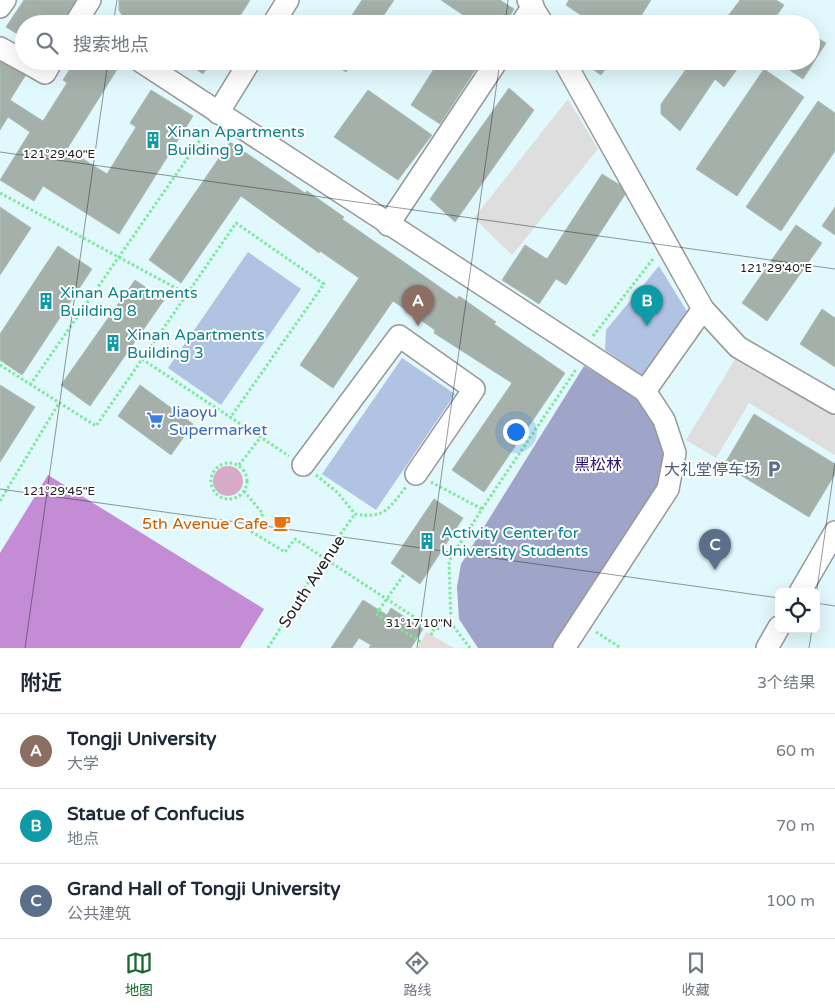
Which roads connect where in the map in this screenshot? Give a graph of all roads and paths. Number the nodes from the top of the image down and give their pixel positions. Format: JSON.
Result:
{"nodes":[{"id":1,"x":5,"y":0,"type":"edge"},
{"id":2,"x":90,"y":0,"type":"edge"},
{"id":3,"x":288,"y":0,"type":"edge"},
{"id":4,"x":0,"y":8,"type":"edge"},
{"id":5,"x":82,"y":15,"type":"edge"},
{"id":6,"x":279,"y":15,"type":"edge"},
{"id":7,"x":0,"y":48,"type":"edge"},
{"id":8,"x":15,"y":56,"type":"edge"},
{"id":9,"x":154,"y":70,"type":"edge"},
{"id":10,"x":244,"y":70,"type":"edge"},
{"id":11,"x":491,"y":70,"type":"edge"},
{"id":12,"x":569,"y":70,"type":"edge"},
{"id":13,"x":218,"y":113,"type":"junction"},
{"id":14,"x":0,"y":193,"type":"edge"},
{"id":15,"x":388,"y":225,"type":"junction"},
{"id":16,"x":666,"y":243,"type":"junction"},
{"id":17,"x":119,"y":258,"type":"junction"},
{"id":18,"x":186,"y":294,"type":"junction"},
{"id":19,"x":703,"y":309,"type":"junction"},
{"id":20,"x":587,"y":353,"type":"junction"},
{"id":21,"x":0,"y":365,"type":"edge"},
{"id":22,"x":30,"y":385,"type":"junction"},
{"id":23,"x":645,"y":391,"type":"junction"},
{"id":24,"x":59,"y":403,"type":"junction"},
{"id":25,"x":835,"y":403,"type":"edge"},
{"id":26,"x":230,"y":418,"type":"dead end"},
{"id":27,"x":260,"y":438,"type":"dead end"},
{"id":28,"x":240,"y":465,"type":"junction"},
{"id":29,"x":303,"y":465,"type":"dead end"},
{"id":30,"x":416,"y":474,"type":"dead end"},
{"id":31,"x":244,"y":490,"type":"junction"},
{"id":32,"x":0,"y":501,"type":"edge"},
{"id":33,"x":355,"y":514,"type":"dead end"},
{"id":34,"x":835,"y":532,"type":"edge"},
{"id":35,"x":324,"y":557,"type":"junction"},
{"id":36,"x":405,"y":573,"type":"dead end"},
{"id":37,"x":802,"y":588,"type":"edge"},
{"id":38,"x":580,"y":622,"type":"junction"},
{"id":39,"x":450,"y":624,"type":"junction"},
{"id":40,"x":434,"y":630,"type":"junction"},
{"id":41,"x":775,"y":633,"type":"edge"},
{"id":42,"x":431,"y":634,"type":"dead end"},
{"id":43,"x":421,"y":642,"type":"dead end"},
{"id":44,"x":268,"y":648,"type":"edge"},
{"id":45,"x":470,"y":648,"type":"edge"},
{"id":46,"x":564,"y":648,"type":"edge"},
{"id":47,"x":621,"y":648,"type":"edge"},
{"id":48,"x":766,"y":648,"type":"edge"}],
"edges":[{"from":1,"to":4,"type":"lane"},
{"from":2,"to":5,"type":"lane"},
{"from":3,"to":6,"type":"lane"},
{"from":7,"to":8,"type":"lane"},
{"from":9,"to":13,"type":"lane"},
{"from":10,"to":13,"type":"lane"},
{"from":11,"to":15,"type":"lane"},
{"from":12,"to":16,"type":"lane"},
{"from":13,"to":15,"type":"lane"},
{"from":13,"to":17,"type":"path"},
{"from":14,"to":17,"type":"path"},
{"from":15,"to":20,"type":"lane"},
{"from":16,"to":19,"type":"lane"},
{"from":16,"to":20,"type":"path"},
{"from":17,"to":18,"type":"path"},
{"from":17,"to":22,"type":"path"},
{"from":18,"to":24,"type":"path"},
{"from":18,"to":26,"type":"path"},
{"from":19,"to":23,"type":"lane"},
{"from":19,"to":25,"type":"lane"},
{"from":20,"to":23,"type":"lane"},
{"from":20,"to":39,"type":"path"},
{"from":21,"to":22,"type":"path"},
{"from":22,"to":24,"type":"path"},
{"from":23,"to":38,"type":"lane"},
{"from":24,"to":32,"type":"path"},
{"from":27,"to":28,"type":"path"},
{"from":28,"to":31,"type":"path"},
{"from":28,"to":31,"type":"path"},
{"from":29,"to":30,"type":"lane"},
{"from":31,"to":35,"type":"path"},
{"from":33,"to":35,"type":"path","name":"South Avenue"},
{"from":34,"to":37,"type":"lane"},
{"from":35,"to":40,"type":"path"},
{"from":35,"to":44,"type":"path","name":"South Avenue"},
{"from":36,"to":43,"type":"path","bridge":true},
{"from":38,"to":46,"type":"lane"},
{"from":38,"to":47,"type":"path"},
{"from":39,"to":40,"type":"path"},
{"from":39,"to":45,"type":"path"},
{"from":40,"to":42,"type":"path"},
{"from":41,"to":48,"type":"lane"}]}
